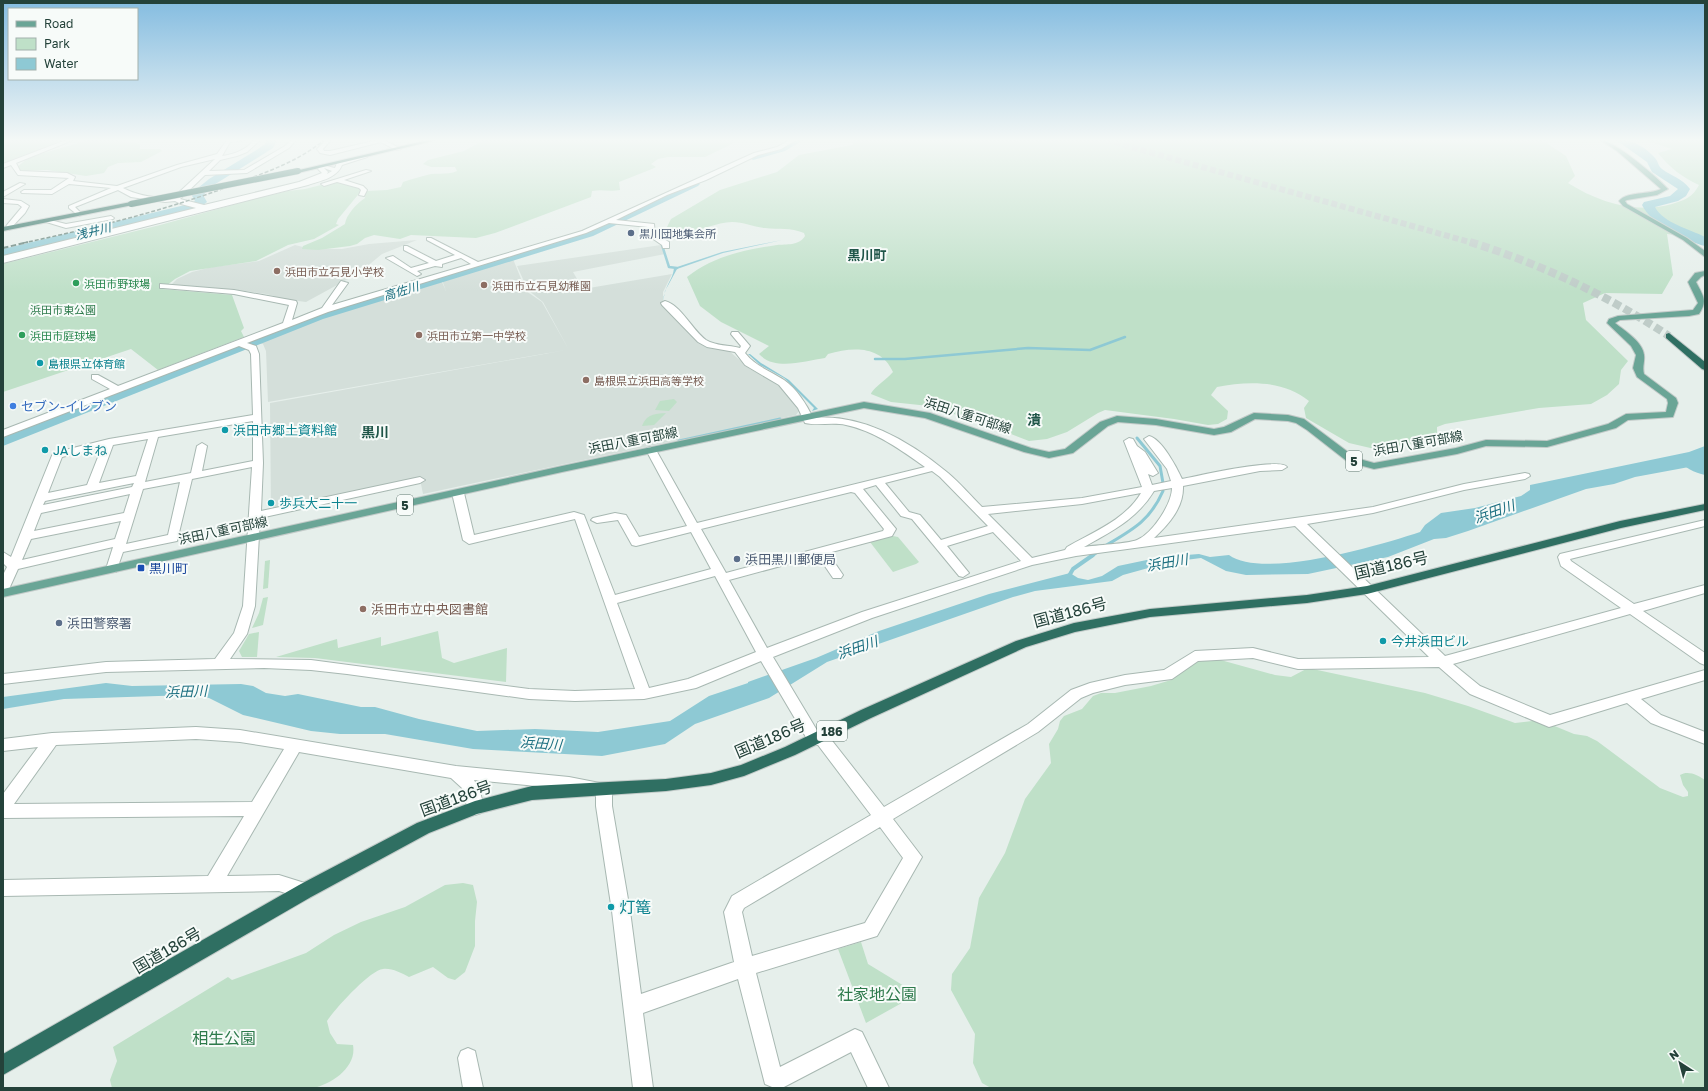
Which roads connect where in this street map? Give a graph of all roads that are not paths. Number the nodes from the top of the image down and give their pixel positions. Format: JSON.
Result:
{"nodes":[{"id":1,"x":54,"y":191,"type":"edge"},
{"id":2,"x":110,"y":191,"type":"edge"},
{"id":3,"x":125,"y":191,"type":"edge"},
{"id":4,"x":184,"y":191,"type":"edge"},
{"id":5,"x":199,"y":191,"type":"edge"},
{"id":6,"x":265,"y":191,"type":"edge"},
{"id":7,"x":277,"y":191,"type":"edge"},
{"id":8,"x":364,"y":191,"type":"edge"},
{"id":9,"x":673,"y":191,"type":"edge"},
{"id":10,"x":1661,"y":191,"type":"edge"},
{"id":11,"x":24,"y":192,"type":"dead end"},
{"id":12,"x":362,"y":195,"type":"dead end"},
{"id":13,"x":3,"y":196,"type":"edge"},
{"id":14,"x":11,"y":198,"type":"dead end"},
{"id":15,"x":176,"y":199,"type":"junction"},
{"id":16,"x":3,"y":201,"type":"edge"},
{"id":17,"x":201,"y":207,"type":"junction"},
{"id":18,"x":79,"y":214,"type":"junction"},
{"id":19,"x":111,"y":218,"type":"dead end"},
{"id":20,"x":46,"y":221,"type":"junction"},
{"id":21,"x":611,"y":221,"type":"junction"},
{"id":22,"x":6,"y":228,"type":"edge"},
{"id":23,"x":429,"y":239,"type":"dead end"},
{"id":24,"x":666,"y":246,"type":"dead end"},
{"id":25,"x":407,"y":248,"type":"dead end"},
{"id":26,"x":1705,"y":255,"type":"edge"},
{"id":27,"x":461,"y":256,"type":"junction"},
{"id":28,"x":390,"y":258,"type":"dead end"},
{"id":29,"x":3,"y":260,"type":"edge"},
{"id":30,"x":436,"y":263,"type":"junction"},
{"id":31,"x":479,"y":265,"type":"junction"},
{"id":32,"x":411,"y":270,"type":"junction"},
{"id":33,"x":452,"y":272,"type":"junction"},
{"id":34,"x":1705,"y":273,"type":"edge"},
{"id":35,"x":427,"y":280,"type":"junction"},
{"id":36,"x":344,"y":283,"type":"dead end"},
{"id":37,"x":163,"y":286,"type":"dead end"},
{"id":38,"x":665,"y":303,"type":"dead end"},
{"id":39,"x":325,"y":310,"type":"junction"},
{"id":40,"x":287,"y":324,"type":"junction"},
{"id":41,"x":735,"y":334,"type":"dead end"},
{"id":42,"x":1672,"y":337,"type":"tunnel mouth"},
{"id":43,"x":240,"y":344,"type":"junction"},
{"id":44,"x":744,"y":351,"type":"junction"},
{"id":45,"x":1705,"y":365,"type":"edge"},
{"id":46,"x":95,"y":377,"type":"dead end"},
{"id":47,"x":118,"y":390,"type":"junction"},
{"id":48,"x":258,"y":417,"type":"junction"},
{"id":49,"x":807,"y":418,"type":"junction"},
{"id":50,"x":3,"y":434,"type":"edge"},
{"id":51,"x":154,"y":435,"type":"junction"},
{"id":52,"x":1149,"y":438,"type":"dead end"},
{"id":53,"x":109,"y":442,"type":"junction"},
{"id":54,"x":202,"y":446,"type":"dead end"},
{"id":55,"x":651,"y":450,"type":"junction"},
{"id":56,"x":258,"y":463,"type":"junction"},
{"id":57,"x":1282,"y":467,"type":"dead end"},
{"id":58,"x":933,"y":468,"type":"junction"},
{"id":59,"x":1153,"y":472,"type":"dead end"},
{"id":60,"x":192,"y":476,"type":"junction"},
{"id":61,"x":1525,"y":476,"type":"dead end"},
{"id":62,"x":420,"y":480,"type":"dead end"},
{"id":63,"x":878,"y":481,"type":"junction"},
{"id":64,"x":1179,"y":484,"type":"junction"},
{"id":65,"x":138,"y":485,"type":"junction"},
{"id":66,"x":92,"y":488,"type":"junction"},
{"id":67,"x":852,"y":488,"type":"junction"},
{"id":68,"x":1149,"y":490,"type":"junction"},
{"id":69,"x":458,"y":493,"type":"junction"},
{"id":70,"x":41,"y":498,"type":"junction"},
{"id":71,"x":1705,"y":507,"type":"edge"},
{"id":72,"x":37,"y":510,"type":"junction"},
{"id":73,"x":979,"y":511,"type":"junction"},
{"id":74,"x":128,"y":516,"type":"junction"},
{"id":75,"x":254,"y":516,"type":"junction"},
{"id":76,"x":597,"y":520,"type":"dead end"},
{"id":77,"x":1299,"y":523,"type":"junction"},
{"id":78,"x":1705,"y":523,"type":"edge"},
{"id":79,"x":694,"y":528,"type":"junction"},
{"id":80,"x":995,"y":528,"type":"junction"},
{"id":81,"x":26,"y":536,"type":"junction"},
{"id":82,"x":253,"y":538,"type":"junction"},
{"id":83,"x":939,"y":544,"type":"junction"},
{"id":84,"x":1140,"y":544,"type":"junction"},
{"id":85,"x":119,"y":546,"type":"junction"},
{"id":86,"x":821,"y":551,"type":"junction"},
{"id":87,"x":1068,"y":554,"type":"junction"},
{"id":88,"x":3,"y":556,"type":"edge"},
{"id":89,"x":1029,"y":562,"type":"junction"},
{"id":90,"x":13,"y":566,"type":"junction"},
{"id":91,"x":112,"y":568,"type":"junction"},
{"id":92,"x":963,"y":573,"type":"dead end"},
{"id":93,"x":721,"y":574,"type":"junction"},
{"id":94,"x":837,"y":575,"type":"dead end"},
{"id":95,"x":3,"y":589,"type":"edge"},
{"id":96,"x":1705,"y":589,"type":"edge"},
{"id":97,"x":1367,"y":590,"type":"junction"},
{"id":98,"x":3,"y":593,"type":"edge"},
{"id":99,"x":611,"y":600,"type":"junction"},
{"id":100,"x":1631,"y":609,"type":"junction"},
{"id":101,"x":765,"y":656,"type":"junction"},
{"id":102,"x":1705,"y":660,"type":"edge"},
{"id":103,"x":1442,"y":662,"type":"junction"},
{"id":104,"x":220,"y":664,"type":"junction"},
{"id":105,"x":1705,"y":675,"type":"edge"},
{"id":106,"x":3,"y":679,"type":"edge"},
{"id":107,"x":644,"y":694,"type":"junction"},
{"id":108,"x":1629,"y":697,"type":"junction"},
{"id":109,"x":814,"y":735,"type":"junction"},
{"id":110,"x":1705,"y":738,"type":"edge"},
{"id":111,"x":52,"y":739,"type":"junction"},
{"id":112,"x":3,"y":744,"type":"edge"},
{"id":113,"x":295,"y":745,"type":"junction"},
{"id":114,"x":455,"y":772,"type":"junction"},
{"id":115,"x":604,"y":790,"type":"junction"},
{"id":116,"x":3,"y":807,"type":"edge"},
{"id":117,"x":475,"y":808,"type":"junction"},
{"id":118,"x":256,"y":809,"type":"junction"},
{"id":119,"x":3,"y":811,"type":"edge"},
{"id":120,"x":883,"y":816,"type":"junction"},
{"id":121,"x":212,"y":885,"type":"junction"},
{"id":122,"x":3,"y":888,"type":"edge"},
{"id":123,"x":305,"y":891,"type":"junction"},
{"id":124,"x":746,"y":967,"type":"junction"},
{"id":125,"x":632,"y":1006,"type":"junction"},
{"id":126,"x":468,"y":1058,"type":"dead end"},
{"id":127,"x":3,"y":1065,"type":"edge"},
{"id":128,"x":473,"y":1088,"type":"edge"},
{"id":129,"x":643,"y":1088,"type":"edge"},
{"id":130,"x":879,"y":1088,"type":"edge"}],
"edges":[{"from":1,"to":11,"type":"street"},
{"from":2,"to":18,"type":"street"},
{"from":3,"to":15,"type":"street"},
{"from":4,"to":15,"type":"street"},
{"from":5,"to":18,"type":"highway","bridge":true},
{"from":6,"to":17,"type":"street"},
{"from":7,"to":17,"type":"street"},
{"from":8,"to":12,"type":"street"},
{"from":9,"to":21,"type":"street"},
{"from":10,"to":26,"type":"main road"},
{"from":13,"to":14,"type":"street"},
{"from":15,"to":17,"type":"street"},
{"from":16,"to":22,"type":"street"},
{"from":17,"to":29,"type":"street"},
{"from":18,"to":20,"type":"highway"},
{"from":19,"to":20,"type":"street"},
{"from":20,"to":22,"type":"highway"},
{"from":21,"to":24,"type":"street"},
{"from":21,"to":31,"type":"street"},
{"from":23,"to":27,"type":"street"},
{"from":25,"to":30,"type":"street"},
{"from":27,"to":30,"type":"street"},
{"from":27,"to":31,"type":"street"},
{"from":28,"to":32,"type":"street"},
{"from":30,"to":32,"type":"street"},
{"from":30,"to":33,"type":"street"},
{"from":31,"to":33,"type":"street"},
{"from":32,"to":35,"type":"street"},
{"from":33,"to":35,"type":"street"},
{"from":34,"to":49,"type":"main road","name":"浜田八重可部線","number":"5"},
{"from":35,"to":39,"type":"street"},
{"from":36,"to":39,"type":"street"},
{"from":37,"to":40,"type":"street"},
{"from":38,"to":44,"type":"street"},
{"from":39,"to":40,"type":"street"},
{"from":40,"to":43,"type":"street"},
{"from":41,"to":44,"type":"street"},
{"from":42,"to":45,"type":"highway"},
{"from":43,"to":47,"type":"street"},
{"from":43,"to":48,"type":"street"},
{"from":44,"to":49,"type":"street"},
{"from":46,"to":47,"type":"street"},
{"from":47,"to":50,"type":"street"},
{"from":48,"to":51,"type":"street"},
{"from":48,"to":56,"type":"street"},
{"from":49,"to":55,"type":"main road","name":"浜田八重可部線","number":"5"},
{"from":49,"to":58,"type":"street"},
{"from":51,"to":53,"type":"street"},
{"from":51,"to":65,"type":"street"},
{"from":52,"to":64,"type":"street"},
{"from":53,"to":66,"type":"street"},
{"from":53,"to":70,"type":"street"},
{"from":54,"to":60,"type":"street"},
{"from":55,"to":69,"type":"main road","name":"浜田八重可部線","number":"5"},
{"from":55,"to":79,"type":"street"},
{"from":56,"to":60,"type":"street"},
{"from":56,"to":75,"type":"street"},
{"from":57,"to":64,"type":"street"},
{"from":58,"to":63,"type":"street"},
{"from":58,"to":73,"type":"street"},
{"from":59,"to":68,"type":"street"},
{"from":60,"to":65,"type":"street"},
{"from":60,"to":85,"type":"street"},
{"from":61,"to":77,"type":"street"},
{"from":62,"to":75,"type":"street"},
{"from":63,"to":67,"type":"street"},
{"from":63,"to":83,"type":"street"},
{"from":64,"to":68,"type":"street"},
{"from":64,"to":84,"type":"street"},
{"from":65,"to":66,"type":"street"},
{"from":65,"to":72,"type":"street"},
{"from":65,"to":74,"type":"street"},
{"from":66,"to":70,"type":"street"},
{"from":67,"to":79,"type":"street"},
{"from":67,"to":86,"type":"street"},
{"from":68,"to":73,"type":"street"},
{"from":68,"to":87,"type":"street"},
{"from":69,"to":82,"type":"main road","name":"浜田八重可部線","number":"5"},
{"from":69,"to":99,"type":"street"},
{"from":70,"to":72,"type":"street"},
{"from":71,"to":97,"type":"highway","name":"国道186号","number":"186"},
{"from":72,"to":81,"type":"street"},
{"from":73,"to":80,"type":"street"},
{"from":74,"to":81,"type":"street"},
{"from":74,"to":85,"type":"street"},
{"from":75,"to":82,"type":"street"},
{"from":76,"to":79,"type":"street"},
{"from":77,"to":84,"type":"street"},
{"from":77,"to":97,"type":"street"},
{"from":78,"to":100,"type":"street"},
{"from":79,"to":93,"type":"street"},
{"from":80,"to":83,"type":"street"},
{"from":80,"to":89,"type":"street"},
{"from":81,"to":90,"type":"street"},
{"from":82,"to":91,"type":"main road","name":"浜田八重可部線","number":"5"},
{"from":82,"to":104,"type":"street"},
{"from":83,"to":92,"type":"street"},
{"from":84,"to":87,"type":"street"},
{"from":85,"to":90,"type":"street"},
{"from":85,"to":91,"type":"street"},
{"from":86,"to":93,"type":"street"},
{"from":86,"to":94,"type":"street"},
{"from":87,"to":89,"type":"street"},
{"from":88,"to":90,"type":"street"},
{"from":89,"to":101,"type":"street"},
{"from":90,"to":95,"type":"street"},
{"from":91,"to":98,"type":"main road","name":"浜田八重可部線","number":"5"},
{"from":93,"to":99,"type":"street"},
{"from":93,"to":101,"type":"street"},
{"from":96,"to":100,"type":"street"},
{"from":97,"to":103,"type":"street"},
{"from":97,"to":109,"type":"highway","name":"国道186号","number":"186"},
{"from":99,"to":107,"type":"street"},
{"from":100,"to":102,"type":"street"},
{"from":100,"to":103,"type":"street"},
{"from":101,"to":107,"type":"street"},
{"from":101,"to":109,"type":"street"},
{"from":103,"to":108,"type":"street"},
{"from":103,"to":120,"type":"street"},
{"from":104,"to":106,"type":"street"},
{"from":104,"to":107,"type":"street"},
{"from":105,"to":108,"type":"street"},
{"from":108,"to":110,"type":"street"},
{"from":109,"to":115,"type":"highway","name":"国道186号","number":"186"},
{"from":109,"to":120,"type":"street"},
{"from":111,"to":112,"type":"street"},
{"from":111,"to":113,"type":"street"},
{"from":111,"to":116,"type":"street"},
{"from":113,"to":114,"type":"street"},
{"from":113,"to":118,"type":"street"},
{"from":114,"to":115,"type":"street"},
{"from":114,"to":117,"type":"street"},
{"from":115,"to":117,"type":"highway","name":"国道186号","number":"186"},
{"from":115,"to":125,"type":"street"},
{"from":117,"to":123,"type":"highway","name":"国道186号","number":"186"},
{"from":118,"to":119,"type":"street"},
{"from":118,"to":121,"type":"street"},
{"from":120,"to":124,"type":"street"},
{"from":120,"to":124,"type":"street"},
{"from":121,"to":122,"type":"street"},
{"from":121,"to":123,"type":"street"},
{"from":123,"to":127,"type":"highway","name":"国道186号","number":"186"},
{"from":124,"to":125,"type":"street"},
{"from":124,"to":130,"type":"street"},
{"from":125,"to":129,"type":"street"},
{"from":126,"to":128,"type":"street"}]}
